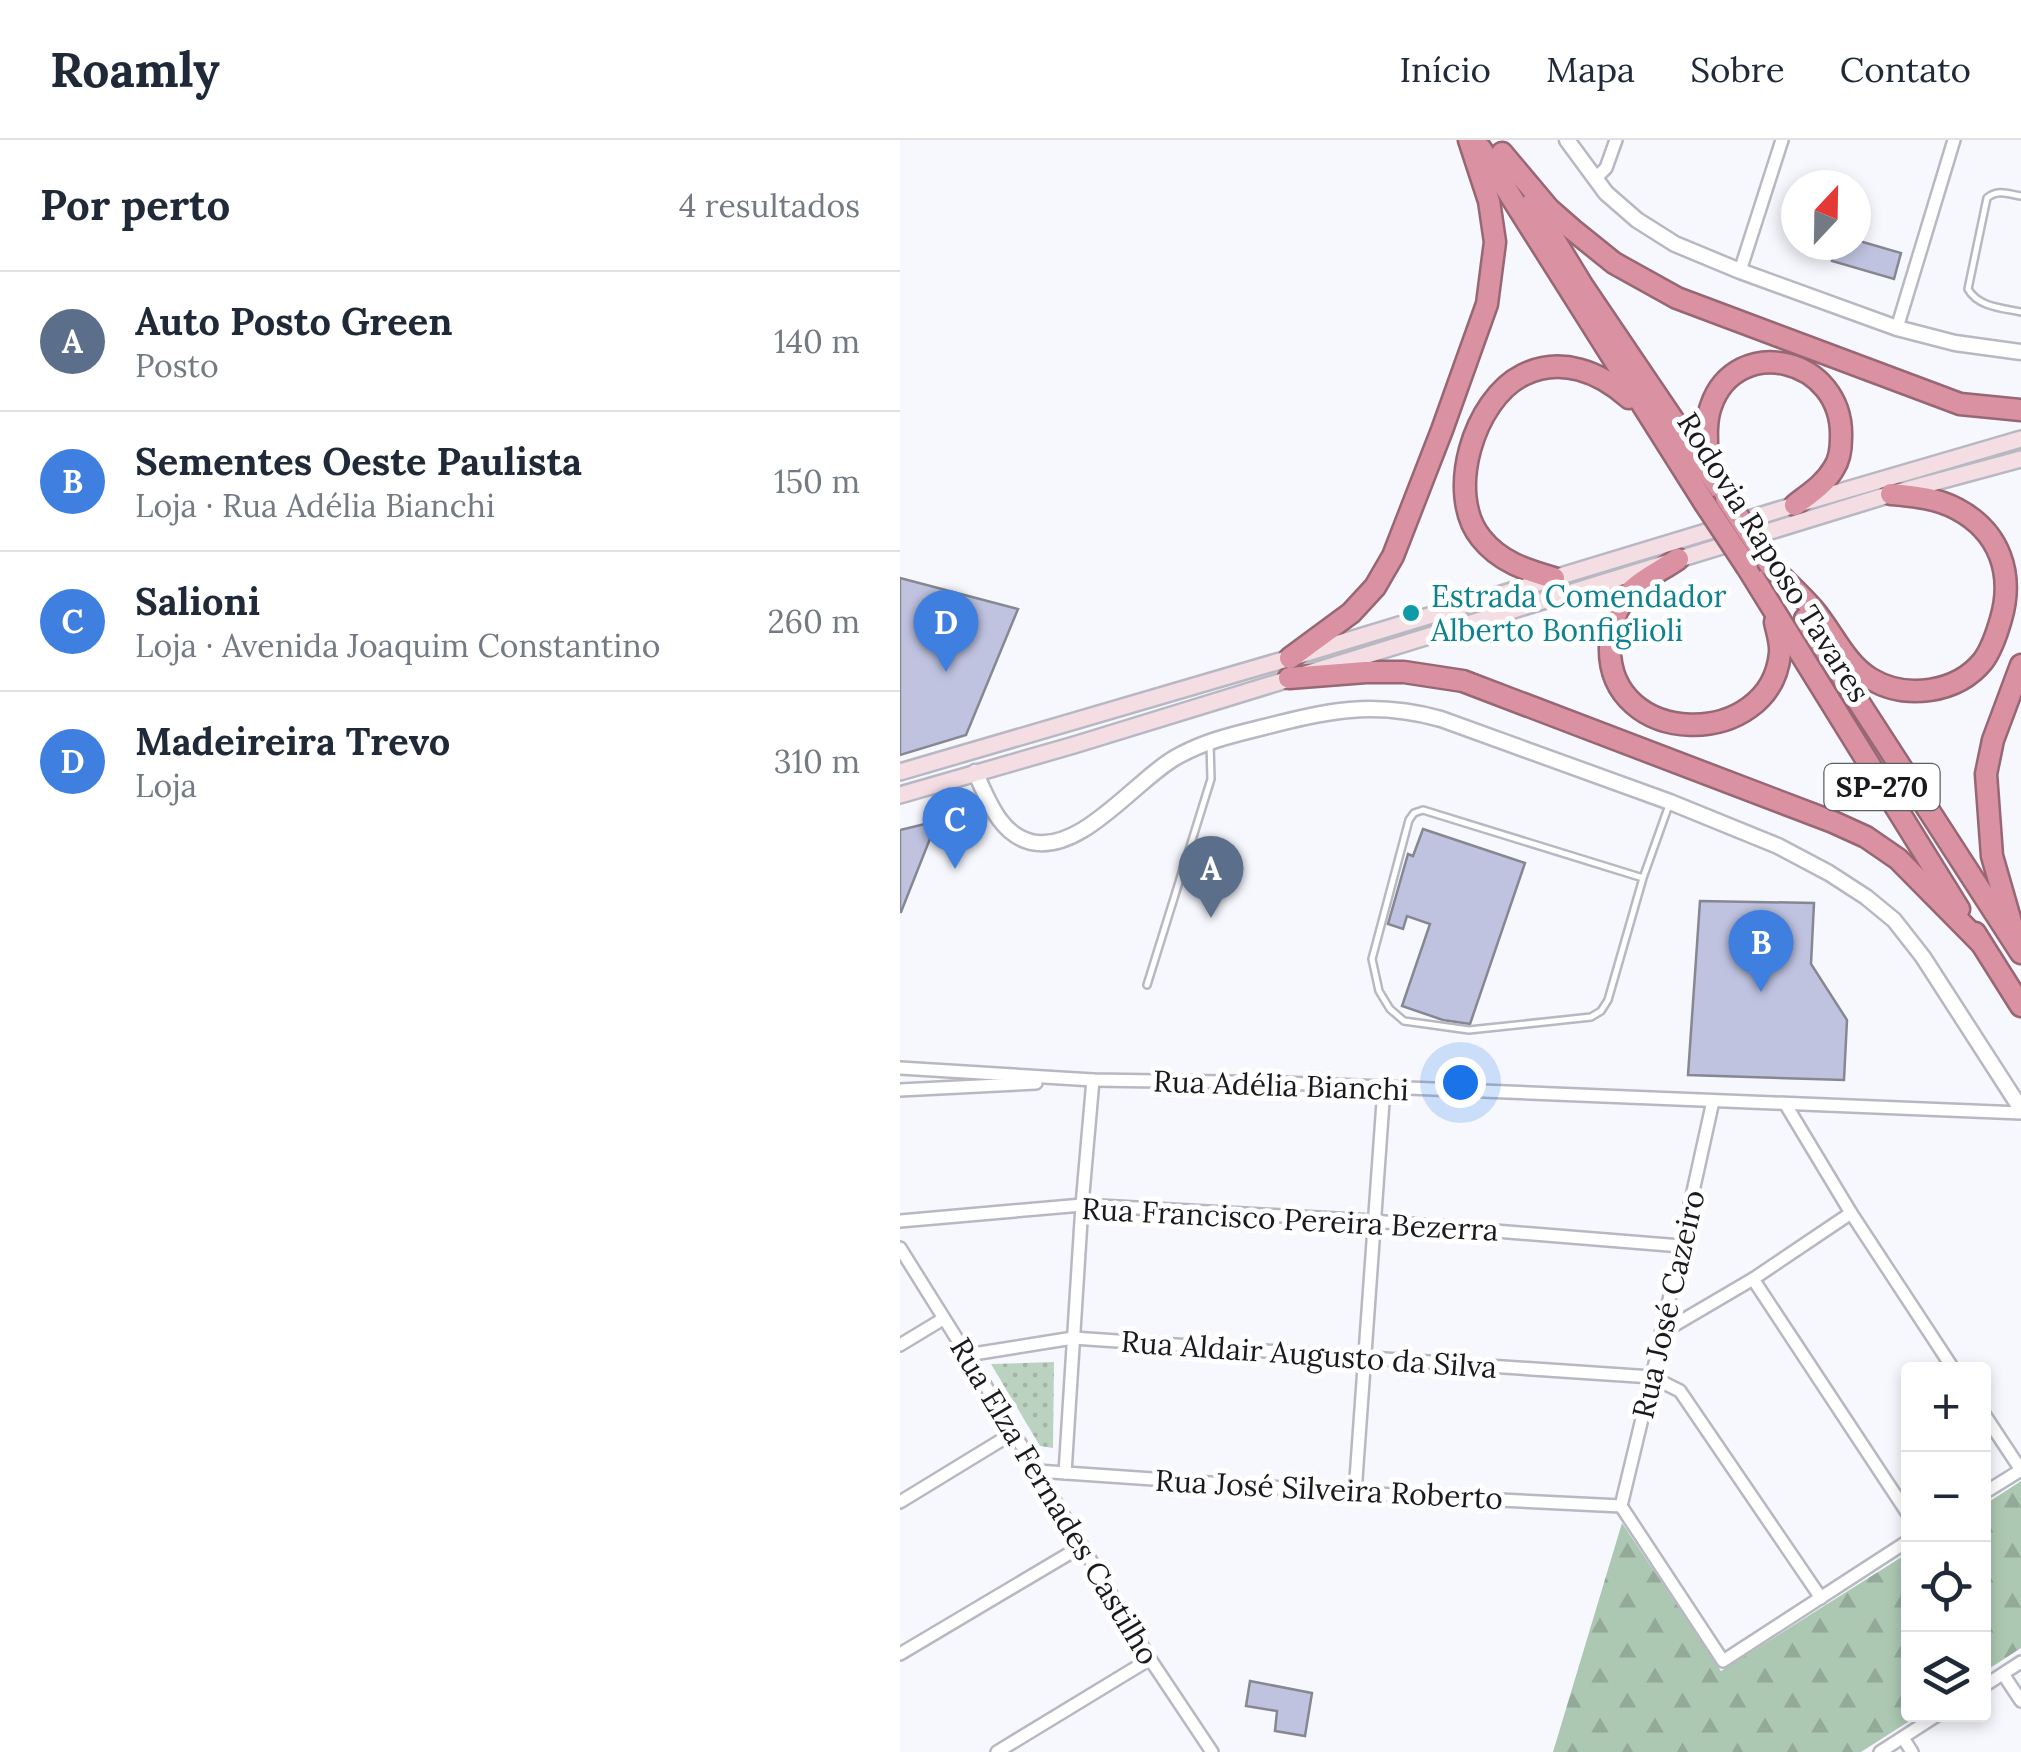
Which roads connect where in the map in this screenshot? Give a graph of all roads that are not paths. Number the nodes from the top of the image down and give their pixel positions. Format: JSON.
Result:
{"nodes":[{"id":1,"x":1472,"y":140,"type":"edge"},
{"id":2,"x":1566,"y":140,"type":"edge"},
{"id":3,"x":1616,"y":140,"type":"edge"},
{"id":4,"x":1782,"y":140,"type":"edge"},
{"id":5,"x":1954,"y":140,"type":"edge"},
{"id":6,"x":1497,"y":147,"type":"edge"},
{"id":7,"x":1595,"y":179,"type":"junction"},
{"id":8,"x":2021,"y":196,"type":"edge"},
{"id":9,"x":1740,"y":271,"type":"junction"},
{"id":10,"x":2021,"y":312,"type":"edge"},
{"id":11,"x":1897,"y":328,"type":"junction"},
{"id":12,"x":2021,"y":352,"type":"edge"},
{"id":13,"x":2021,"y":410,"type":"edge"},
{"id":14,"x":1650,"y":416,"type":"junction"},
{"id":15,"x":2021,"y":439,"type":"edge"},
{"id":16,"x":2021,"y":460,"type":"edge"},
{"id":17,"x":1708,"y":471,"type":"junction"},
{"id":18,"x":1890,"y":494,"type":"junction"},
{"id":19,"x":1794,"y":505,"type":"junction"},
{"id":20,"x":1678,"y":559,"type":"junction"},
{"id":21,"x":1770,"y":565,"type":"junction"},
{"id":22,"x":1554,"y":578,"type":"junction"},
{"id":23,"x":1773,"y":610,"type":"junction"},
{"id":24,"x":2021,"y":665,"type":"edge"},
{"id":25,"x":1290,"y":668,"type":"junction"},
{"id":26,"x":1210,"y":740,"type":"junction"},
{"id":27,"x":900,"y":772,"type":"edge"},
{"id":28,"x":975,"y":772,"type":"junction"},
{"id":29,"x":900,"y":796,"type":"edge"},
{"id":30,"x":1670,"y":802,"type":"junction"},
{"id":31,"x":1643,"y":878,"type":"junction"},
{"id":32,"x":1981,"y":943,"type":"junction"},
{"id":33,"x":2021,"y":953,"type":"edge"},
{"id":34,"x":1147,"y":984,"type":"dead end"},
{"id":35,"x":2021,"y":1006,"type":"edge"},
{"id":36,"x":900,"y":1068,"type":"edge"},
{"id":37,"x":1093,"y":1080,"type":"junction"},
{"id":38,"x":1384,"y":1088,"type":"junction"},
{"id":39,"x":900,"y":1090,"type":"edge"},
{"id":40,"x":1713,"y":1102,"type":"junction"},
{"id":41,"x":1786,"y":1105,"type":"junction"},
{"id":42,"x":2021,"y":1111,"type":"edge"},
{"id":43,"x":1082,"y":1205,"type":"junction"},
{"id":44,"x":1851,"y":1214,"type":"junction"},
{"id":45,"x":900,"y":1221,"type":"edge"},
{"id":46,"x":1373,"y":1221,"type":"junction"},
{"id":47,"x":1681,"y":1246,"type":"junction"},
{"id":48,"x":900,"y":1248,"type":"edge"},
{"id":49,"x":1752,"y":1278,"type":"junction"},
{"id":50,"x":944,"y":1319,"type":"junction"},
{"id":51,"x":1661,"y":1333,"type":"junction"},
{"id":52,"x":1074,"y":1338,"type":"junction"},
{"id":53,"x":900,"y":1345,"type":"edge"},
{"id":54,"x":967,"y":1355,"type":"junction"},
{"id":55,"x":1365,"y":1358,"type":"junction"},
{"id":56,"x":1949,"y":1362,"type":"edge"},
{"id":57,"x":1652,"y":1378,"type":"junction"},
{"id":58,"x":1991,"y":1425,"type":"edge"},
{"id":59,"x":1013,"y":1433,"type":"junction"},
{"id":60,"x":2021,"y":1470,"type":"edge"},
{"id":61,"x":1037,"y":1472,"type":"junction"},
{"id":62,"x":1065,"y":1473,"type":"junction"},
{"id":63,"x":1991,"y":1489,"type":"edge"},
{"id":64,"x":1355,"y":1493,"type":"junction"},
{"id":65,"x":900,"y":1502,"type":"edge"},
{"id":66,"x":1901,"y":1503,"type":"edge"},
{"id":67,"x":1620,"y":1506,"type":"junction"},
{"id":68,"x":1906,"y":1542,"type":"edge"},
{"id":69,"x":1082,"y":1546,"type":"junction"},
{"id":70,"x":1821,"y":1598,"type":"junction"},
{"id":71,"x":900,"y":1654,"type":"edge"},
{"id":72,"x":1150,"y":1659,"type":"junction"},
{"id":73,"x":2021,"y":1662,"type":"edge"},
{"id":74,"x":2002,"y":1674,"type":"junction"},
{"id":75,"x":1991,"y":1681,"type":"edge"},
{"id":76,"x":2021,"y":1701,"type":"edge"},
{"id":77,"x":1927,"y":1722,"type":"edge"},
{"id":78,"x":1903,"y":1738,"type":"junction"},
{"id":79,"x":997,"y":1752,"type":"edge"},
{"id":80,"x":1212,"y":1752,"type":"edge"},
{"id":81,"x":1880,"y":1752,"type":"edge"},
{"id":82,"x":1912,"y":1752,"type":"edge"}],
"edges":[{"from":1,"to":14,"type":"highway","name":"Rodovia Raposo Tavares","number":"SP-270"},
{"from":1,"to":25,"type":"highway"},
{"from":2,"to":7,"type":"street"},
{"from":3,"to":7,"type":"street"},
{"from":4,"to":9,"type":"street"},
{"from":5,"to":11,"type":"street"},
{"from":6,"to":13,"type":"highway"},
{"from":6,"to":17,"type":"highway","name":"Rodovia Raposo Tavares","number":"SP-270"},
{"from":7,"to":9,"type":"street"},
{"from":8,"to":10,"type":"lane"},
{"from":9,"to":11,"type":"street"},
{"from":11,"to":12,"type":"street"},
{"from":14,"to":22,"type":"highway"},
{"from":14,"to":23,"type":"highway","name":"Rodovia Raposo Tavares","number":"SP-270","bridge":true},
{"from":15,"to":19,"type":"main road"},
{"from":16,"to":18,"type":"main road"},
{"from":17,"to":19,"type":"highway"},
{"from":17,"to":21,"type":"highway","name":"Rodovia Raposo Tavares","number":"SP-270","bridge":true},
{"from":18,"to":20,"type":"main road"},
{"from":18,"to":21,"type":"highway"},
{"from":19,"to":22,"type":"main road"},
{"from":20,"to":23,"type":"highway"},
{"from":20,"to":25,"type":"main road"},
{"from":21,"to":33,"type":"highway","name":"Rodovia Raposo Tavares","number":"SP-270"},
{"from":22,"to":25,"type":"main road"},
{"from":23,"to":32,"type":"highway","name":"Rodovia Raposo Tavares","number":"SP-270"},
{"from":24,"to":33,"type":"highway"},
{"from":25,"to":27,"type":"main road"},
{"from":25,"to":28,"type":"main road"},
{"from":25,"to":32,"type":"highway"},
{"from":26,"to":28,"type":"street"},
{"from":26,"to":30,"type":"street"},
{"from":26,"to":34,"type":"lane"},
{"from":28,"to":29,"type":"main road"},
{"from":30,"to":31,"type":"lane"},
{"from":30,"to":42,"type":"street"},
{"from":31,"to":31,"type":"lane"},
{"from":32,"to":35,"type":"highway","name":"Rodovia Raposo Tavares","number":"SP-270"},
{"from":36,"to":37,"type":"street","name":"Rua Adélia Bianchi"},
{"from":37,"to":38,"type":"street","name":"Rua Adélia Bianchi"},
{"from":37,"to":39,"type":"street"},
{"from":37,"to":43,"type":"street"},
{"from":38,"to":40,"type":"street","name":"Rua Adélia Bianchi"},
{"from":38,"to":46,"type":"street"},
{"from":40,"to":41,"type":"street","name":"Rua Adélia Bianchi"},
{"from":40,"to":47,"type":"street","name":"Rua José Cazeiro"},
{"from":41,"to":42,"type":"street","name":"Rua Adélia Bianchi"},
{"from":41,"to":44,"type":"street"},
{"from":43,"to":45,"type":"street","name":"Rua Francisco Pereira Bezerra"},
{"from":43,"to":46,"type":"street","name":"Rua Francisco Pereira Bezerra"},
{"from":43,"to":52,"type":"street"},
{"from":44,"to":49,"type":"street"},
{"from":44,"to":56,"type":"street"},
{"from":46,"to":47,"type":"street","name":"Rua Francisco Pereira Bezerra"},
{"from":46,"to":55,"type":"street"},
{"from":47,"to":51,"type":"street","name":"Rua José Cazeiro"},
{"from":48,"to":50,"type":"street","name":"Rua Elza Fernades Castilho"},
{"from":49,"to":51,"type":"street"},
{"from":49,"to":66,"type":"street"},
{"from":50,"to":53,"type":"street"},
{"from":50,"to":54,"type":"street","name":"Rua Elza Fernades Castilho"},
{"from":51,"to":57,"type":"street","name":"Rua José Cazeiro"},
{"from":52,"to":54,"type":"street","name":"Rua Aldair Augusto da Silva"},
{"from":52,"to":55,"type":"street","name":"Rua Aldair Augusto da Silva"},
{"from":52,"to":62,"type":"street"},
{"from":54,"to":59,"type":"street","name":"Rua Elza Fernades Castilho"},
{"from":55,"to":57,"type":"street","name":"Rua Aldair Augusto da Silva"},
{"from":55,"to":64,"type":"street"},
{"from":57,"to":67,"type":"street","name":"Rua José Cazeiro"},
{"from":57,"to":70,"type":"street"},
{"from":58,"to":60,"type":"street"},
{"from":59,"to":61,"type":"street","name":"Rua Elza Fernades Castilho"},
{"from":59,"to":65,"type":"street"},
{"from":60,"to":63,"type":"street"},
{"from":61,"to":62,"type":"street","name":"Rua José Silveira Roberto"},
{"from":61,"to":69,"type":"street","name":"Rua Elza Fernades Castilho"},
{"from":62,"to":64,"type":"street","name":"Rua José Silveira Roberto"},
{"from":64,"to":67,"type":"street","name":"Rua José Silveira Roberto"},
{"from":67,"to":70,"type":"street"},
{"from":68,"to":70,"type":"street"},
{"from":69,"to":71,"type":"street"},
{"from":69,"to":72,"type":"street","name":"Rua Elza Fernades Castilho"},
{"from":72,"to":79,"type":"street"},
{"from":72,"to":80,"type":"street","name":"Rua Elza Fernades Castilho"},
{"from":73,"to":74,"type":"street"},
{"from":74,"to":75,"type":"street"},
{"from":74,"to":76,"type":"street"},
{"from":77,"to":78,"type":"street"},
{"from":78,"to":81,"type":"street"},
{"from":78,"to":82,"type":"street"}]}
